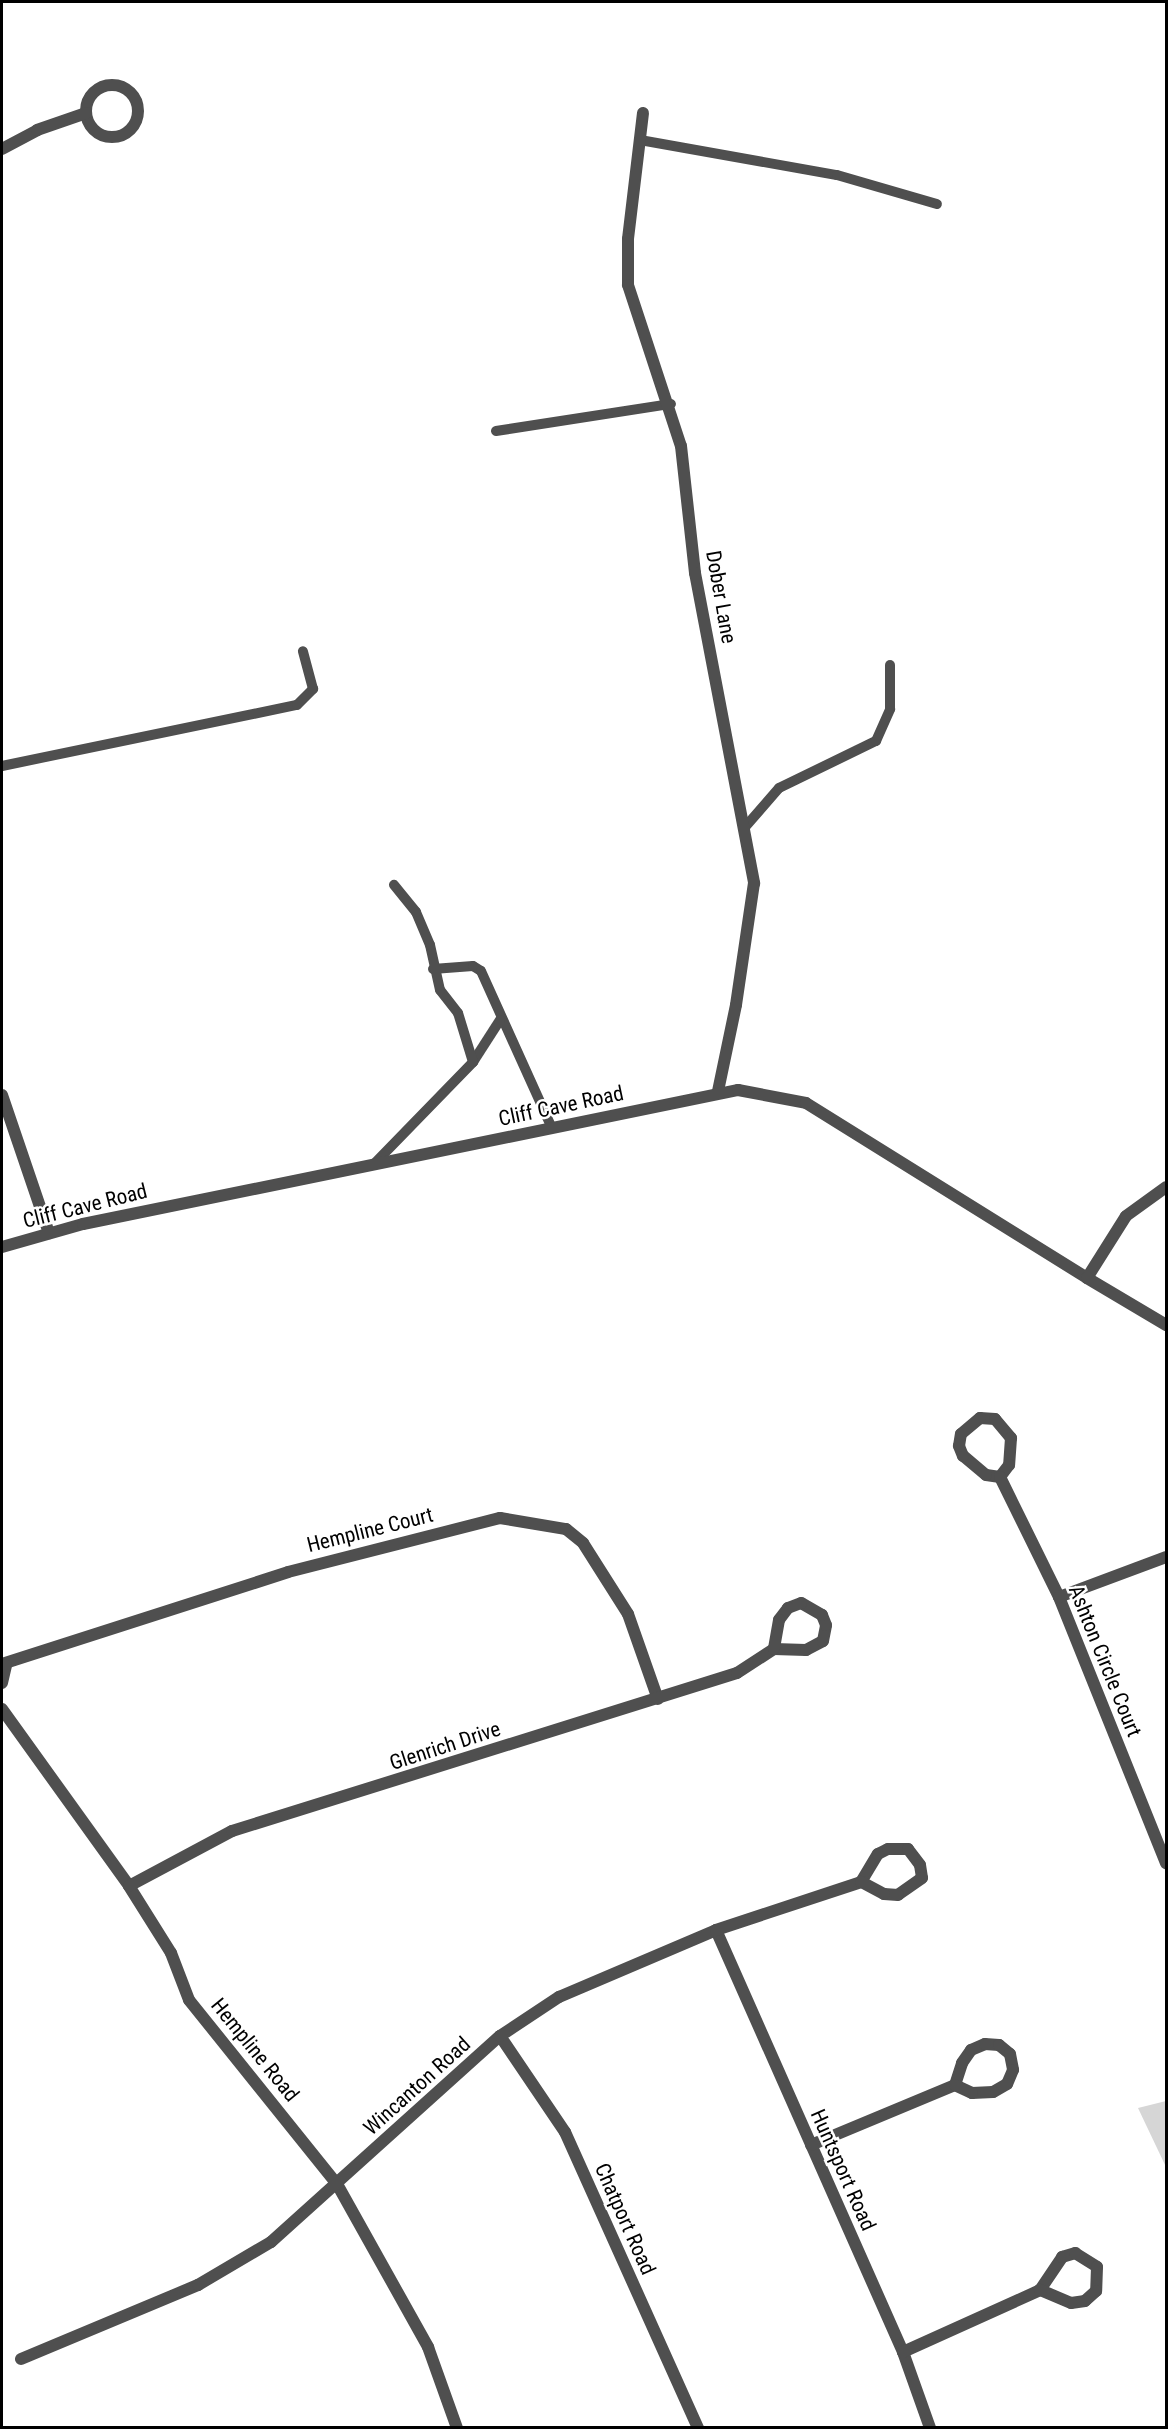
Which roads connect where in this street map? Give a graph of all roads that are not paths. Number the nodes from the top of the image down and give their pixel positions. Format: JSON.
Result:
{"nodes":[{"id":1,"x":86,"y":113,"type":"junction"},
{"id":2,"x":643,"y":113,"type":"dead end"},
{"id":3,"x":640,"y":140,"type":"junction"},
{"id":4,"x":2,"y":149,"type":"edge"},
{"id":5,"x":937,"y":204,"type":"dead end"},
{"id":6,"x":670,"y":404,"type":"junction"},
{"id":7,"x":496,"y":431,"type":"dead end"},
{"id":8,"x":303,"y":651,"type":"dead end"},
{"id":9,"x":890,"y":665,"type":"dead end"},
{"id":10,"x":2,"y":766,"type":"edge"},
{"id":11,"x":746,"y":826,"type":"junction"},
{"id":12,"x":394,"y":885,"type":"dead end"},
{"id":13,"x":433,"y":969,"type":"junction"},
{"id":14,"x":500,"y":1020,"type":"junction"},
{"id":15,"x":473,"y":1062,"type":"junction"},
{"id":16,"x":718,"y":1091,"type":"junction"},
{"id":17,"x":2,"y":1095,"type":"edge"},
{"id":18,"x":552,"y":1128,"type":"junction"},
{"id":19,"x":373,"y":1165,"type":"junction"},
{"id":20,"x":1167,"y":1187,"type":"edge"},
{"id":21,"x":49,"y":1233,"type":"junction"},
{"id":22,"x":2,"y":1248,"type":"edge"},
{"id":23,"x":1087,"y":1278,"type":"junction"},
{"id":24,"x":1167,"y":1325,"type":"edge"},
{"id":25,"x":1000,"y":1477,"type":"junction"},
{"id":26,"x":1167,"y":1557,"type":"edge"},
{"id":27,"x":1059,"y":1597,"type":"junction"},
{"id":28,"x":774,"y":1649,"type":"junction"},
{"id":29,"x":4,"y":1664,"type":"edge"},
{"id":30,"x":2,"y":1683,"type":"edge"},
{"id":31,"x":658,"y":1699,"type":"junction"},
{"id":32,"x":2,"y":1708,"type":"edge"},
{"id":33,"x":1167,"y":1863,"type":"edge"},
{"id":34,"x":861,"y":1881,"type":"junction"},
{"id":35,"x":129,"y":1886,"type":"junction"},
{"id":36,"x":716,"y":1930,"type":"junction"},
{"id":37,"x":500,"y":2036,"type":"junction"},
{"id":38,"x":955,"y":2085,"type":"junction"},
{"id":39,"x":811,"y":2145,"type":"junction"},
{"id":40,"x":337,"y":2184,"type":"junction"},
{"id":41,"x":1040,"y":2290,"type":"junction"},
{"id":42,"x":903,"y":2352,"type":"junction"},
{"id":43,"x":21,"y":2359,"type":"dead end"},
{"id":44,"x":457,"y":2427,"type":"edge"},
{"id":45,"x":698,"y":2427,"type":"edge"},
{"id":46,"x":930,"y":2427,"type":"edge"}],
"edges":[{"from":1,"to":1,"type":"street"},
{"from":1,"to":4,"type":"street"},
{"from":2,"to":3,"type":"street","name":"Dober Lane"},
{"from":3,"to":5,"type":"lane"},
{"from":3,"to":6,"type":"street","name":"Dober Lane"},
{"from":6,"to":7,"type":"lane"},
{"from":6,"to":11,"type":"street","name":"Dober Lane"},
{"from":8,"to":10,"type":"lane"},
{"from":9,"to":11,"type":"lane"},
{"from":11,"to":16,"type":"street","name":"Dober Lane"},
{"from":12,"to":13,"type":"lane"},
{"from":13,"to":14,"type":"lane"},
{"from":13,"to":15,"type":"lane"},
{"from":14,"to":15,"type":"lane"},
{"from":14,"to":18,"type":"lane"},
{"from":15,"to":19,"type":"lane"},
{"from":16,"to":18,"type":"street","name":"Cliff Cave Road"},
{"from":16,"to":23,"type":"street","name":"Cliff Cave Road"},
{"from":17,"to":21,"type":"street"},
{"from":18,"to":19,"type":"street","name":"Cliff Cave Road"},
{"from":19,"to":21,"type":"street","name":"Cliff Cave Road"},
{"from":20,"to":23,"type":"street"},
{"from":21,"to":22,"type":"street","name":"Cliff Cave Road"},
{"from":23,"to":24,"type":"street","name":"Cliff Cave Road"},
{"from":25,"to":25,"type":"street"},
{"from":25,"to":27,"type":"street","name":"Ashton Circle Court"},
{"from":26,"to":27,"type":"street"},
{"from":27,"to":33,"type":"street","name":"Ashton Circle Court"},
{"from":28,"to":28,"type":"street"},
{"from":28,"to":31,"type":"street","name":"Glenrich Drive"},
{"from":29,"to":30,"type":"street"},
{"from":29,"to":31,"type":"street","name":"Hempline Court"},
{"from":31,"to":35,"type":"street","name":"Glenrich Drive"},
{"from":32,"to":35,"type":"street","name":"Hempline Road"},
{"from":34,"to":34,"type":"street"},
{"from":34,"to":36,"type":"street","name":"Wincanton Road"},
{"from":35,"to":40,"type":"street","name":"Hempline Road"},
{"from":36,"to":37,"type":"street","name":"Wincanton Road"},
{"from":36,"to":39,"type":"street","name":"Huntsport Road"},
{"from":37,"to":40,"type":"street","name":"Wincanton Road"},
{"from":37,"to":45,"type":"street","name":"Chatport Road"},
{"from":38,"to":38,"type":"street"},
{"from":38,"to":39,"type":"street"},
{"from":39,"to":42,"type":"street","name":"Huntsport Road"},
{"from":40,"to":43,"type":"street","name":"Wincanton Road"},
{"from":40,"to":44,"type":"street","name":"Hempline Road"},
{"from":41,"to":41,"type":"street"},
{"from":41,"to":42,"type":"street"},
{"from":42,"to":46,"type":"street","name":"Huntsport Road"}]}
